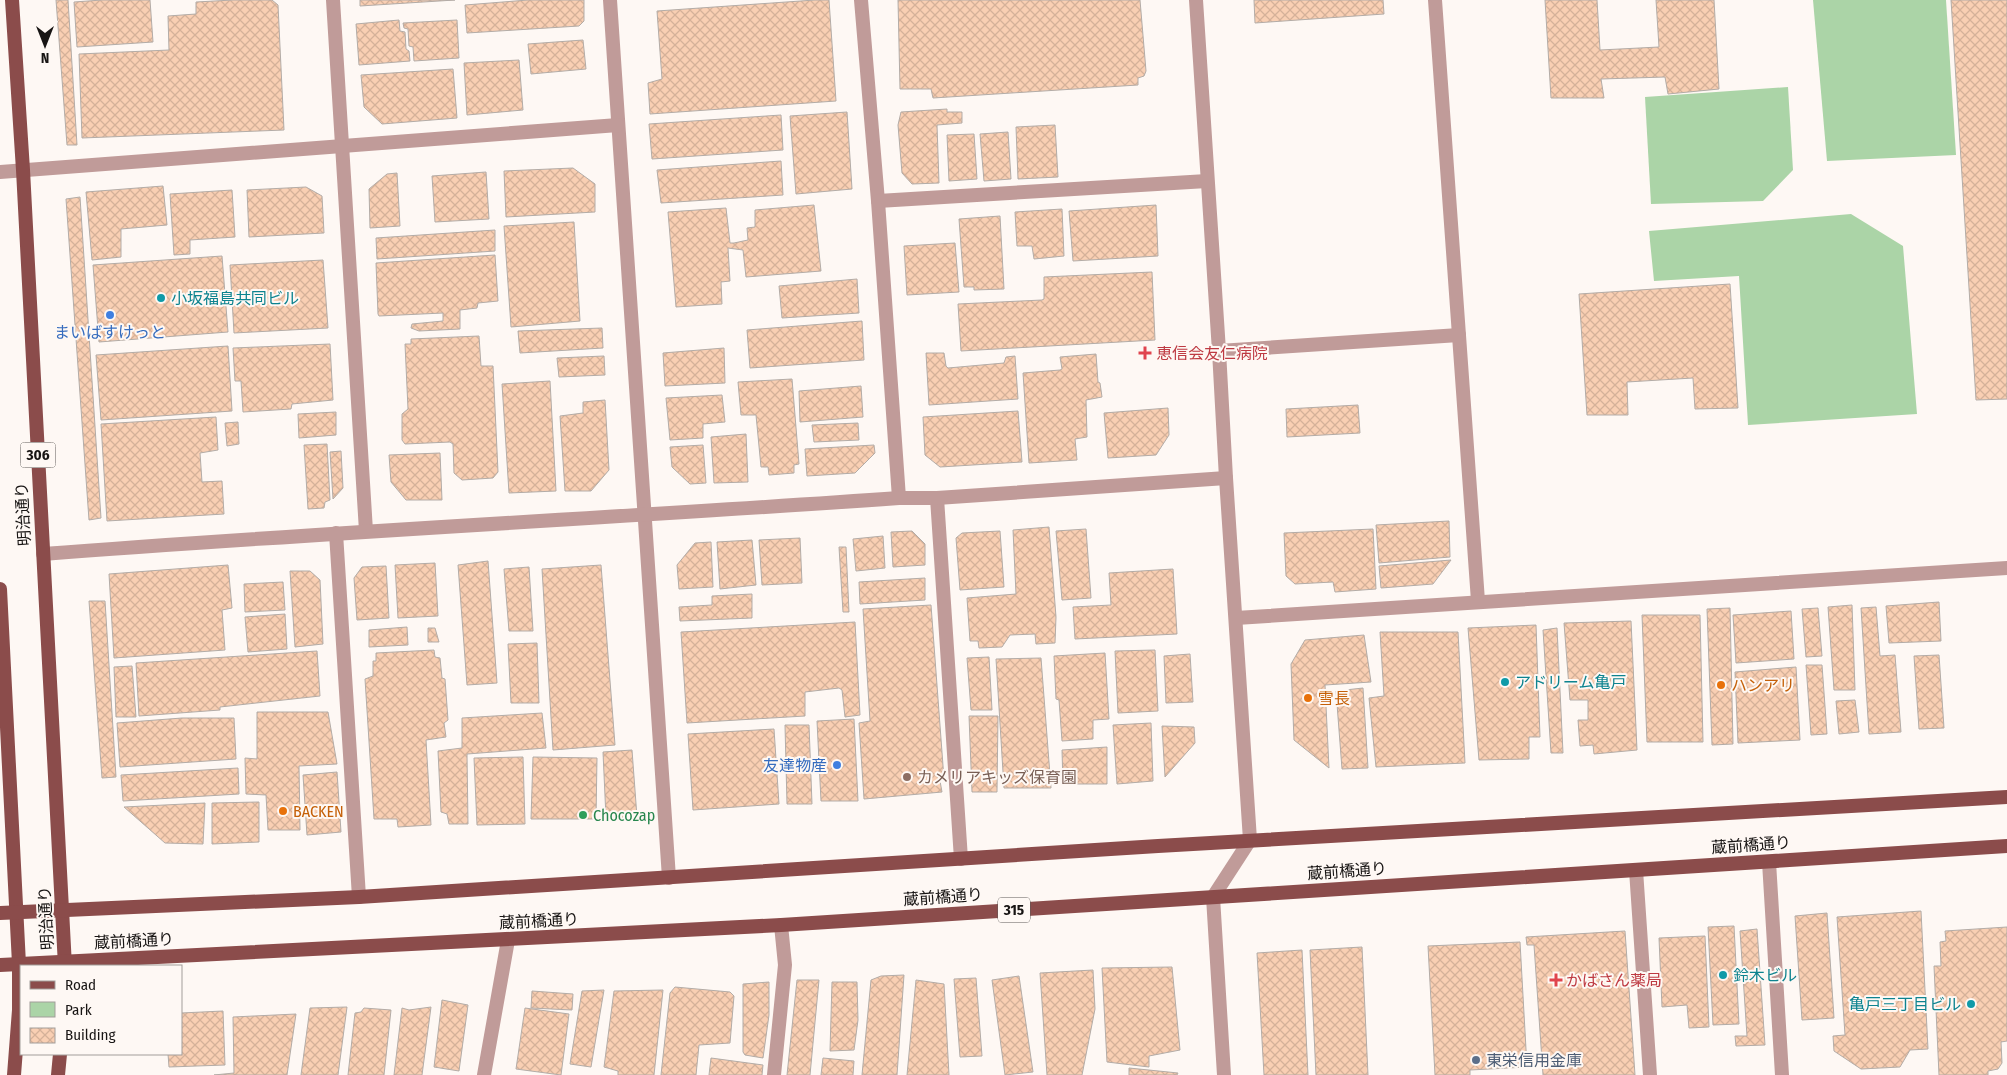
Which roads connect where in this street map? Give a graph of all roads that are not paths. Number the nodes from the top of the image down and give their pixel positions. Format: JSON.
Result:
{"nodes":[{"id":1,"x":12,"y":0,"type":"edge"},
{"id":2,"x":333,"y":0,"type":"edge"},
{"id":3,"x":610,"y":0,"type":"edge"},
{"id":4,"x":861,"y":0,"type":"edge"},
{"id":5,"x":1196,"y":0,"type":"edge"},
{"id":6,"x":1435,"y":0,"type":"edge"},
{"id":7,"x":618,"y":125,"type":"junction"},
{"id":8,"x":343,"y":148,"type":"junction"},
{"id":9,"x":23,"y":170,"type":"junction"},
{"id":10,"x":0,"y":172,"type":"edge"},
{"id":11,"x":1208,"y":181,"type":"junction"},
{"id":12,"x":878,"y":201,"type":"junction"},
{"id":13,"x":1459,"y":335,"type":"junction"},
{"id":14,"x":1219,"y":351,"type":"junction"},
{"id":15,"x":1226,"y":478,"type":"junction"},
{"id":16,"x":899,"y":498,"type":"junction"},
{"id":17,"x":936,"y":498,"type":"junction"},
{"id":18,"x":645,"y":516,"type":"junction"},
{"id":19,"x":366,"y":531,"type":"junction"},
{"id":20,"x":336,"y":534,"type":"junction"},
{"id":21,"x":43,"y":554,"type":"junction"},
{"id":22,"x":2007,"y":568,"type":"edge"},
{"id":23,"x":0,"y":588,"type":"edge"},
{"id":24,"x":1478,"y":601,"type":"junction"},
{"id":25,"x":1236,"y":618,"type":"junction"},
{"id":26,"x":2007,"y":797,"type":"edge"},
{"id":27,"x":1250,"y":840,"type":"junction"},
{"id":28,"x":2007,"y":846,"type":"edge"},
{"id":29,"x":961,"y":859,"type":"junction"},
{"id":30,"x":1768,"y":862,"type":"junction"},
{"id":31,"x":1636,"y":870,"type":"junction"},
{"id":32,"x":669,"y":878,"type":"junction"},
{"id":33,"x":1213,"y":897,"type":"junction"},
{"id":34,"x":359,"y":898,"type":"junction"},
{"id":35,"x":63,"y":910,"type":"junction"},
{"id":36,"x":0,"y":913,"type":"edge"},
{"id":37,"x":17,"y":913,"type":"junction"},
{"id":38,"x":781,"y":925,"type":"junction"},
{"id":39,"x":508,"y":940,"type":"junction"},
{"id":40,"x":20,"y":964,"type":"junction"},
{"id":41,"x":65,"y":964,"type":"edge"},
{"id":42,"x":0,"y":965,"type":"edge"},
{"id":43,"x":60,"y":1055,"type":"edge"},
{"id":44,"x":14,"y":1075,"type":"edge"},
{"id":45,"x":58,"y":1075,"type":"edge"},
{"id":46,"x":484,"y":1075,"type":"edge"},
{"id":47,"x":774,"y":1075,"type":"edge"},
{"id":48,"x":1224,"y":1075,"type":"edge"},
{"id":49,"x":1650,"y":1075,"type":"edge"},
{"id":50,"x":1782,"y":1075,"type":"edge"}],
"edges":[{"from":1,"to":9,"type":"main road","name":"明治通り","number":"306"},
{"from":2,"to":8,"type":"street"},
{"from":3,"to":7,"type":"street"},
{"from":4,"to":12,"type":"street"},
{"from":5,"to":11,"type":"street"},
{"from":6,"to":13,"type":"street"},
{"from":7,"to":8,"type":"street"},
{"from":7,"to":18,"type":"street"},
{"from":8,"to":9,"type":"street"},
{"from":8,"to":19,"type":"street"},
{"from":9,"to":10,"type":"street"},
{"from":9,"to":21,"type":"main road","name":"明治通り","number":"306"},
{"from":11,"to":12,"type":"street"},
{"from":11,"to":14,"type":"street"},
{"from":12,"to":16,"type":"street"},
{"from":13,"to":14,"type":"street"},
{"from":13,"to":24,"type":"street"},
{"from":14,"to":15,"type":"street"},
{"from":15,"to":17,"type":"street"},
{"from":15,"to":25,"type":"street"},
{"from":16,"to":17,"type":"street"},
{"from":16,"to":18,"type":"street"},
{"from":17,"to":29,"type":"street"},
{"from":18,"to":19,"type":"street"},
{"from":18,"to":32,"type":"street"},
{"from":19,"to":20,"type":"street"},
{"from":20,"to":21,"type":"street"},
{"from":20,"to":34,"type":"street"},
{"from":21,"to":35,"type":"main road","name":"明治通り","number":"306"},
{"from":22,"to":24,"type":"street"},
{"from":23,"to":37,"type":"main road","name":"明治通り"},
{"from":24,"to":25,"type":"street"},
{"from":25,"to":27,"type":"street"},
{"from":26,"to":27,"type":"main road","name":"蔵前橋通り"},
{"from":27,"to":29,"type":"main road","name":"蔵前橋通り"},
{"from":27,"to":33,"type":"street"},
{"from":28,"to":30,"type":"main road","name":"蔵前橋通り","number":"315"},
{"from":29,"to":32,"type":"main road","name":"蔵前橋通り"},
{"from":30,"to":31,"type":"main road","name":"蔵前橋通り","number":"315"},
{"from":30,"to":50,"type":"street"},
{"from":31,"to":33,"type":"main road","name":"蔵前橋通り","number":"315"},
{"from":31,"to":49,"type":"street"},
{"from":32,"to":34,"type":"main road","name":"蔵前橋通り"},
{"from":33,"to":38,"type":"main road","name":"蔵前橋通り","number":"315"},
{"from":33,"to":48,"type":"street"},
{"from":34,"to":35,"type":"main road","name":"蔵前橋通り"},
{"from":35,"to":37,"type":"main road","name":"蔵前橋通り"},
{"from":35,"to":41,"type":"main road","name":"明治通り","number":"306"},
{"from":36,"to":37,"type":"main road","name":"蔵前橋通り"},
{"from":37,"to":40,"type":"main road","name":"明治通り"},
{"from":38,"to":39,"type":"main road","name":"蔵前橋通り","number":"315"},
{"from":38,"to":47,"type":"street"},
{"from":39,"to":41,"type":"main road","name":"蔵前橋通り","number":"315"},
{"from":39,"to":46,"type":"street"},
{"from":40,"to":41,"type":"main road","name":"蔵前橋通り","number":"315"},
{"from":40,"to":42,"type":"main road","name":"蔵前橋通り","number":"315"},
{"from":40,"to":44,"type":"main road","name":"明治通り"},
{"from":43,"to":45,"type":"main road"}]}
